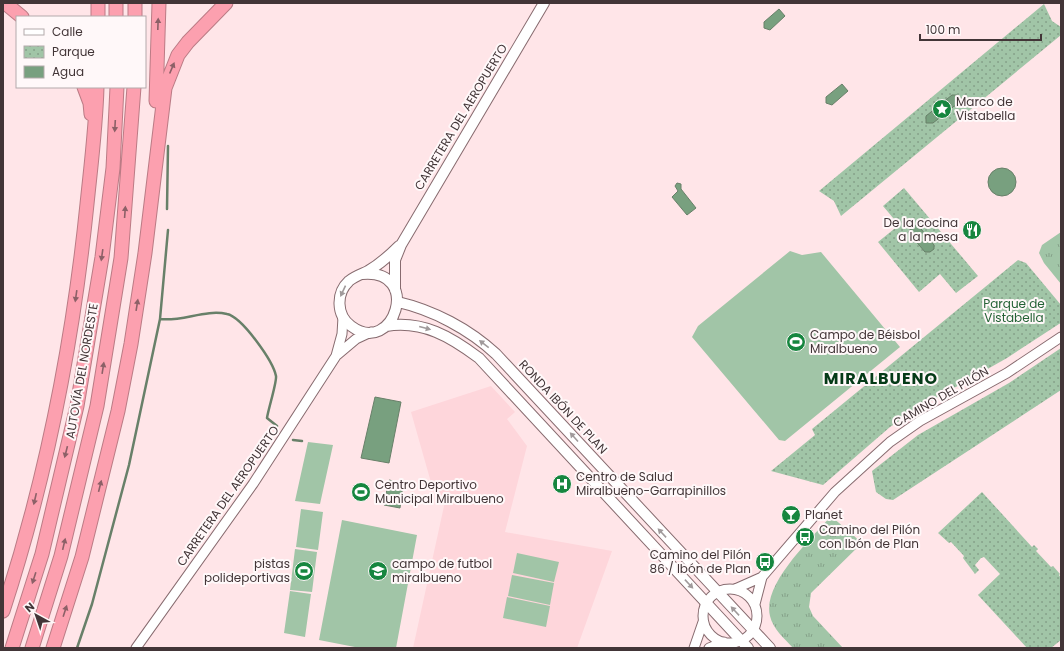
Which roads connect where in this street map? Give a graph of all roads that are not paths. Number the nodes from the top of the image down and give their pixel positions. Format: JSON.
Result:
{"nodes":[{"id":1,"x":5,"y":3,"type":"edge"},
{"id":2,"x":98,"y":3,"type":"edge"},
{"id":3,"x":116,"y":3,"type":"edge"},
{"id":4,"x":135,"y":3,"type":"edge"},
{"id":5,"x":159,"y":3,"type":"edge"},
{"id":6,"x":226,"y":3,"type":"edge"},
{"id":7,"x":544,"y":3,"type":"edge"},
{"id":8,"x":21,"y":16,"type":"edge"},
{"id":9,"x":98,"y":16,"type":"edge"},
{"id":10,"x":116,"y":16,"type":"edge"},
{"id":11,"x":135,"y":16,"type":"edge"},
{"id":12,"x":84,"y":88,"type":"edge"},
{"id":13,"x":97,"y":88,"type":"edge"},
{"id":14,"x":117,"y":88,"type":"edge"},
{"id":15,"x":134,"y":88,"type":"edge"},
{"id":16,"x":93,"y":146,"type":"junction"},
{"id":17,"x":155,"y":161,"type":"junction"},
{"id":18,"x":401,"y":244,"type":"junction"},
{"id":19,"x":362,"y":274,"type":"junction"},
{"id":20,"x":395,"y":290,"type":"junction"},
{"id":21,"x":398,"y":302,"type":"junction"},
{"id":22,"x":343,"y":317,"type":"junction"},
{"id":23,"x":386,"y":326,"type":"junction"},
{"id":24,"x":371,"y":332,"type":"junction"},
{"id":25,"x":1061,"y":337,"type":"edge"},
{"id":26,"x":336,"y":356,"type":"junction"},
{"id":27,"x":762,"y":577,"type":"junction"},
{"id":28,"x":735,"y":589,"type":"junction"},
{"id":29,"x":718,"y":592,"type":"junction"},
{"id":30,"x":706,"y":603,"type":"junction"},
{"id":31,"x":755,"y":604,"type":"junction"},
{"id":32,"x":3,"y":611,"type":"edge"},
{"id":33,"x":703,"y":622,"type":"junction"},
{"id":34,"x":752,"y":630,"type":"junction"},
{"id":35,"x":740,"y":640,"type":"junction"},
{"id":36,"x":724,"y":642,"type":"junction"},
{"id":37,"x":12,"y":648,"type":"edge"},
{"id":38,"x":32,"y":648,"type":"edge"},
{"id":39,"x":53,"y":648,"type":"edge"},
{"id":40,"x":136,"y":648,"type":"edge"},
{"id":41,"x":694,"y":648,"type":"edge"},
{"id":42,"x":709,"y":648,"type":"edge"},
{"id":43,"x":748,"y":648,"type":"edge"},
{"id":44,"x":770,"y":648,"type":"edge"}],
"edges":[{"from":1,"to":8,"type":"highway"},
{"from":2,"to":9,"type":"highway"},
{"from":3,"to":10,"type":"highway"},
{"from":4,"to":11,"type":"highway"},
{"from":17,"to":5,"type":"highway","one_way":true},
{"from":17,"to":6,"type":"highway","one_way":true},
{"from":7,"to":18,"type":"main road","name":"CARRETERA DEL AEROPUERTO"},
{"from":12,"to":16,"type":"highway"},
{"from":13,"to":16,"type":"highway"},
{"from":14,"to":37,"type":"highway","name":"AUTOVÍA DEL NORDESTE","one_way":true},
{"from":38,"to":15,"type":"highway","name":"AUTOVÍA DEL NORDESTE","one_way":true},
{"from":16,"to":32,"type":"highway","one_way":true},
{"from":39,"to":17,"type":"highway","one_way":true},
{"from":18,"to":19,"type":"main road","name":"CARRETERA DEL AEROPUERTO"},
{"from":18,"to":20,"type":"main road","name":"CARRETERA DEL AEROPUERTO"},
{"from":19,"to":20,"type":"main road"},
{"from":19,"to":22,"type":"main road","name":"CARRETERA DEL AEROPUERTO","one_way":true},
{"from":20,"to":21,"type":"main road","name":"CARRETERA DEL AEROPUERTO"},
{"from":21,"to":23,"type":"main road"},
{"from":29,"to":21,"type":"main road","name":"RONDA IBÓN DE PLAN","one_way":true},
{"from":22,"to":24,"type":"main road"},
{"from":22,"to":26,"type":"street","name":"CARRETERA DEL AEROPUERTO"},
{"from":23,"to":24,"type":"main road","name":"CARRETERA DEL AEROPUERTO"},
{"from":23,"to":30,"type":"main road","one_way":true},
{"from":24,"to":26,"type":"street","name":"CARRETERA DEL AEROPUERTO"},
{"from":25,"to":27,"type":"street","name":"CAMINO DEL PILÓN"},
{"from":26,"to":40,"type":"street","name":"CARRETERA DEL AEROPUERTO"},
{"from":27,"to":28,"type":"street","name":"CAMINO DEL PILÓN"},
{"from":27,"to":31,"type":"street","name":"CAMINO DEL PILÓN"},
{"from":28,"to":29,"type":"street","name":"CAMINO DEL PILÓN"},
{"from":28,"to":31,"type":"street"},
{"from":29,"to":30,"type":"street"},
{"from":34,"to":29,"type":"main road","name":"RONDA IBÓN DE PLAN","one_way":true},
{"from":30,"to":33,"type":"street"},
{"from":30,"to":35,"type":"main road"},
{"from":31,"to":34,"type":"street","name":"CAMINO DEL PILÓN"},
{"from":33,"to":36,"type":"street"},
{"from":33,"to":41,"type":"street"},
{"from":34,"to":35,"type":"street"},
{"from":34,"to":44,"type":"main road","name":"RONDA IBÓN DE PLAN"},
{"from":35,"to":36,"type":"street"},
{"from":35,"to":43,"type":"main road"},
{"from":36,"to":42,"type":"street"}]}
